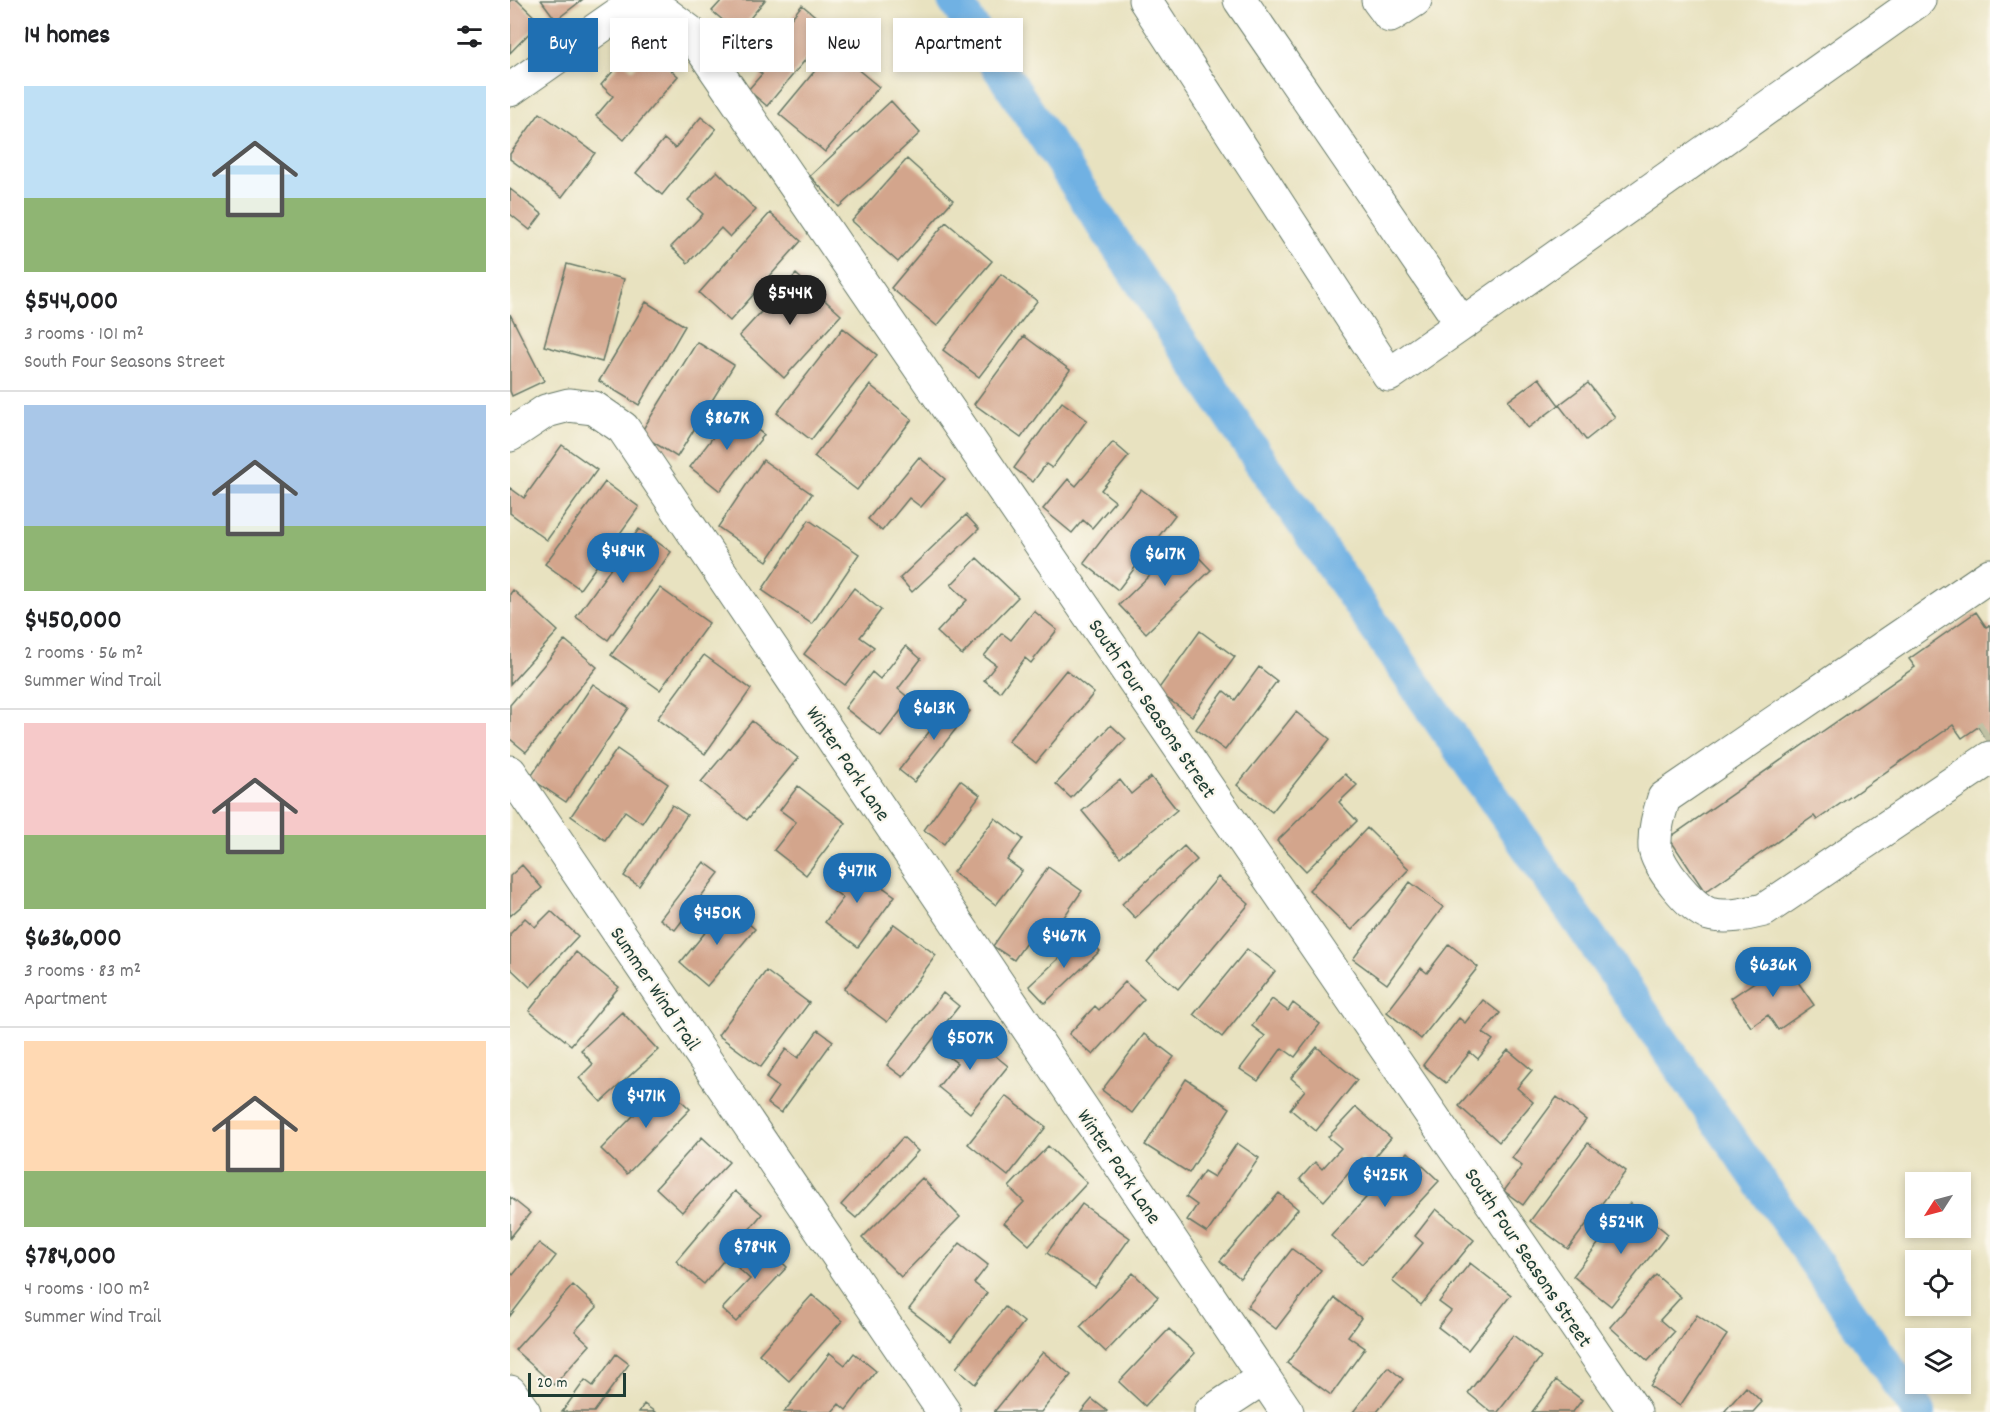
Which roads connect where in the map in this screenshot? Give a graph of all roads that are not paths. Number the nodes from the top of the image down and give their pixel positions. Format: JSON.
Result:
{"nodes":[{"id":1,"x":1145,"y":0,"type":"edge"},
{"id":2,"x":1240,"y":0,"type":"edge"},
{"id":3,"x":1378,"y":0,"type":"edge"},
{"id":4,"x":1415,"y":0,"type":"edge"},
{"id":5,"x":1919,"y":0,"type":"edge"},
{"id":6,"x":510,"y":90,"type":"edge"},
{"id":7,"x":1462,"y":324,"type":"junction"},
{"id":8,"x":510,"y":435,"type":"edge"},
{"id":9,"x":1990,"y":575,"type":"edge"},
{"id":10,"x":1988,"y":748,"type":"edge"},
{"id":11,"x":510,"y":772,"type":"edge"},
{"id":12,"x":1263,"y":1378,"type":"junction"},
{"id":13,"x":510,"y":1392,"type":"edge"},
{"id":14,"x":524,"y":1412,"type":"edge"},
{"id":15,"x":944,"y":1412,"type":"edge"},
{"id":16,"x":1211,"y":1412,"type":"edge"},
{"id":17,"x":1287,"y":1412,"type":"edge"},
{"id":18,"x":1635,"y":1412,"type":"edge"}],
"edges":[{"from":1,"to":7,"type":"street"},
{"from":2,"to":7,"type":"street"},
{"from":3,"to":4,"type":"street"},
{"from":5,"to":7,"type":"street"},
{"from":6,"to":18,"type":"street","name":"South Four Seasons Street"},
{"from":8,"to":12,"type":"street","name":"Winter Park Lane"},
{"from":9,"to":10,"type":"street"},
{"from":11,"to":15,"type":"street","name":"Summer Wind Trail"},
{"from":12,"to":16,"type":"street"},
{"from":12,"to":17,"type":"street","name":"Winter Park Lane"},
{"from":13,"to":14,"type":"street"}]}
